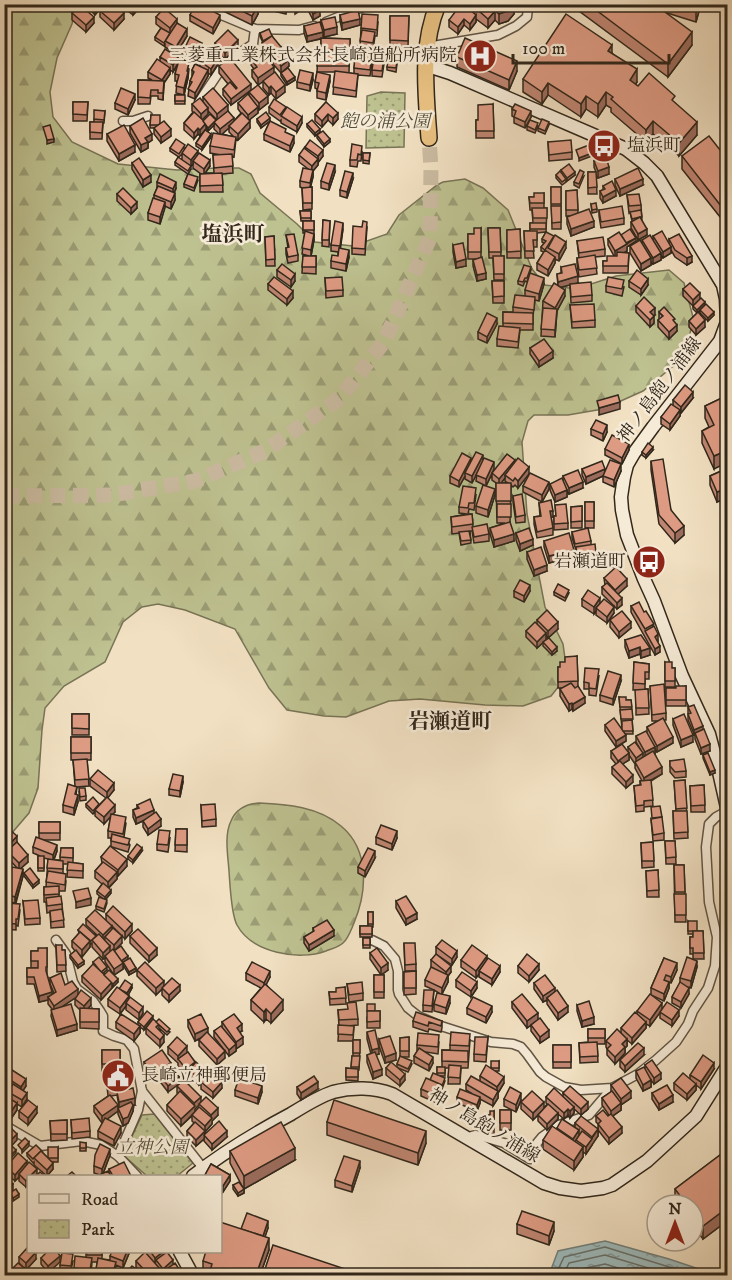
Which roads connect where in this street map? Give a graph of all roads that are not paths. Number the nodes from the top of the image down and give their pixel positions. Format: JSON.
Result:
{"nodes":[{"id":1,"x":195,"y":4,"type":"edge"},
{"id":2,"x":370,"y":4,"type":"edge"},
{"id":3,"x":438,"y":4,"type":"edge"},
{"id":4,"x":527,"y":4,"type":"edge"},
{"id":5,"x":255,"y":29,"type":"junction"},
{"id":6,"x":427,"y":47,"type":"junction"},
{"id":7,"x":425,"y":66,"type":"junction"},
{"id":8,"x":199,"y":102,"type":"edge"},
{"id":9,"x":148,"y":116,"type":"edge"},
{"id":10,"x":123,"y":121,"type":"dead end"},
{"id":11,"x":429,"y":138,"type":"tunnel mouth"},
{"id":12,"x":727,"y":812,"type":"edge"},
{"id":13,"x":56,"y":940,"type":"dead end"},
{"id":14,"x":372,"y":940,"type":"edge"},
{"id":15,"x":728,"y":1065,"type":"edge"},
{"id":16,"x":612,"y":1088,"type":"junction"},
{"id":17,"x":142,"y":1092,"type":"junction"},
{"id":18,"x":154,"y":1107,"type":"junction"},
{"id":19,"x":138,"y":1110,"type":"junction"},
{"id":20,"x":4,"y":1125,"type":"edge"},
{"id":21,"x":470,"y":1139,"type":"junction"},
{"id":22,"x":118,"y":1156,"type":"junction"},
{"id":23,"x":203,"y":1168,"type":"junction"},
{"id":24,"x":136,"y":1175,"type":"edge"},
{"id":25,"x":194,"y":1175,"type":"edge"},
{"id":26,"x":181,"y":1253,"type":"edge"},
{"id":27,"x":193,"y":1275,"type":"edge"}],
"edges":[{"from":1,"to":5,"type":"street"},
{"from":2,"to":5,"type":"street"},
{"from":3,"to":6,"type":"highway"},
{"from":4,"to":6,"type":"street"},
{"from":5,"to":8,"type":"street"},
{"from":6,"to":7,"type":"highway"},
{"from":7,"to":11,"type":"highway"},
{"from":7,"to":12,"type":"main road","name":"神ノ島飽ノ浦線"},
{"from":9,"to":10,"type":"street"},
{"from":12,"to":16,"type":"street"},
{"from":13,"to":17,"type":"street"},
{"from":14,"to":16,"type":"street"},
{"from":15,"to":21,"type":"main road","name":"神ノ島飽ノ浦線"},
{"from":16,"to":21,"type":"street"},
{"from":17,"to":18,"type":"street"},
{"from":17,"to":19,"type":"street"},
{"from":18,"to":19,"type":"street"},
{"from":18,"to":23,"type":"street"},
{"from":19,"to":22,"type":"street"},
{"from":20,"to":22,"type":"street"},
{"from":21,"to":23,"type":"main road","name":"神ノ島飽ノ浦線"},
{"from":22,"to":24,"type":"street"},
{"from":23,"to":25,"type":"main road","name":"神ノ島飽ノ浦線"},
{"from":26,"to":27,"type":"main road"}]}
